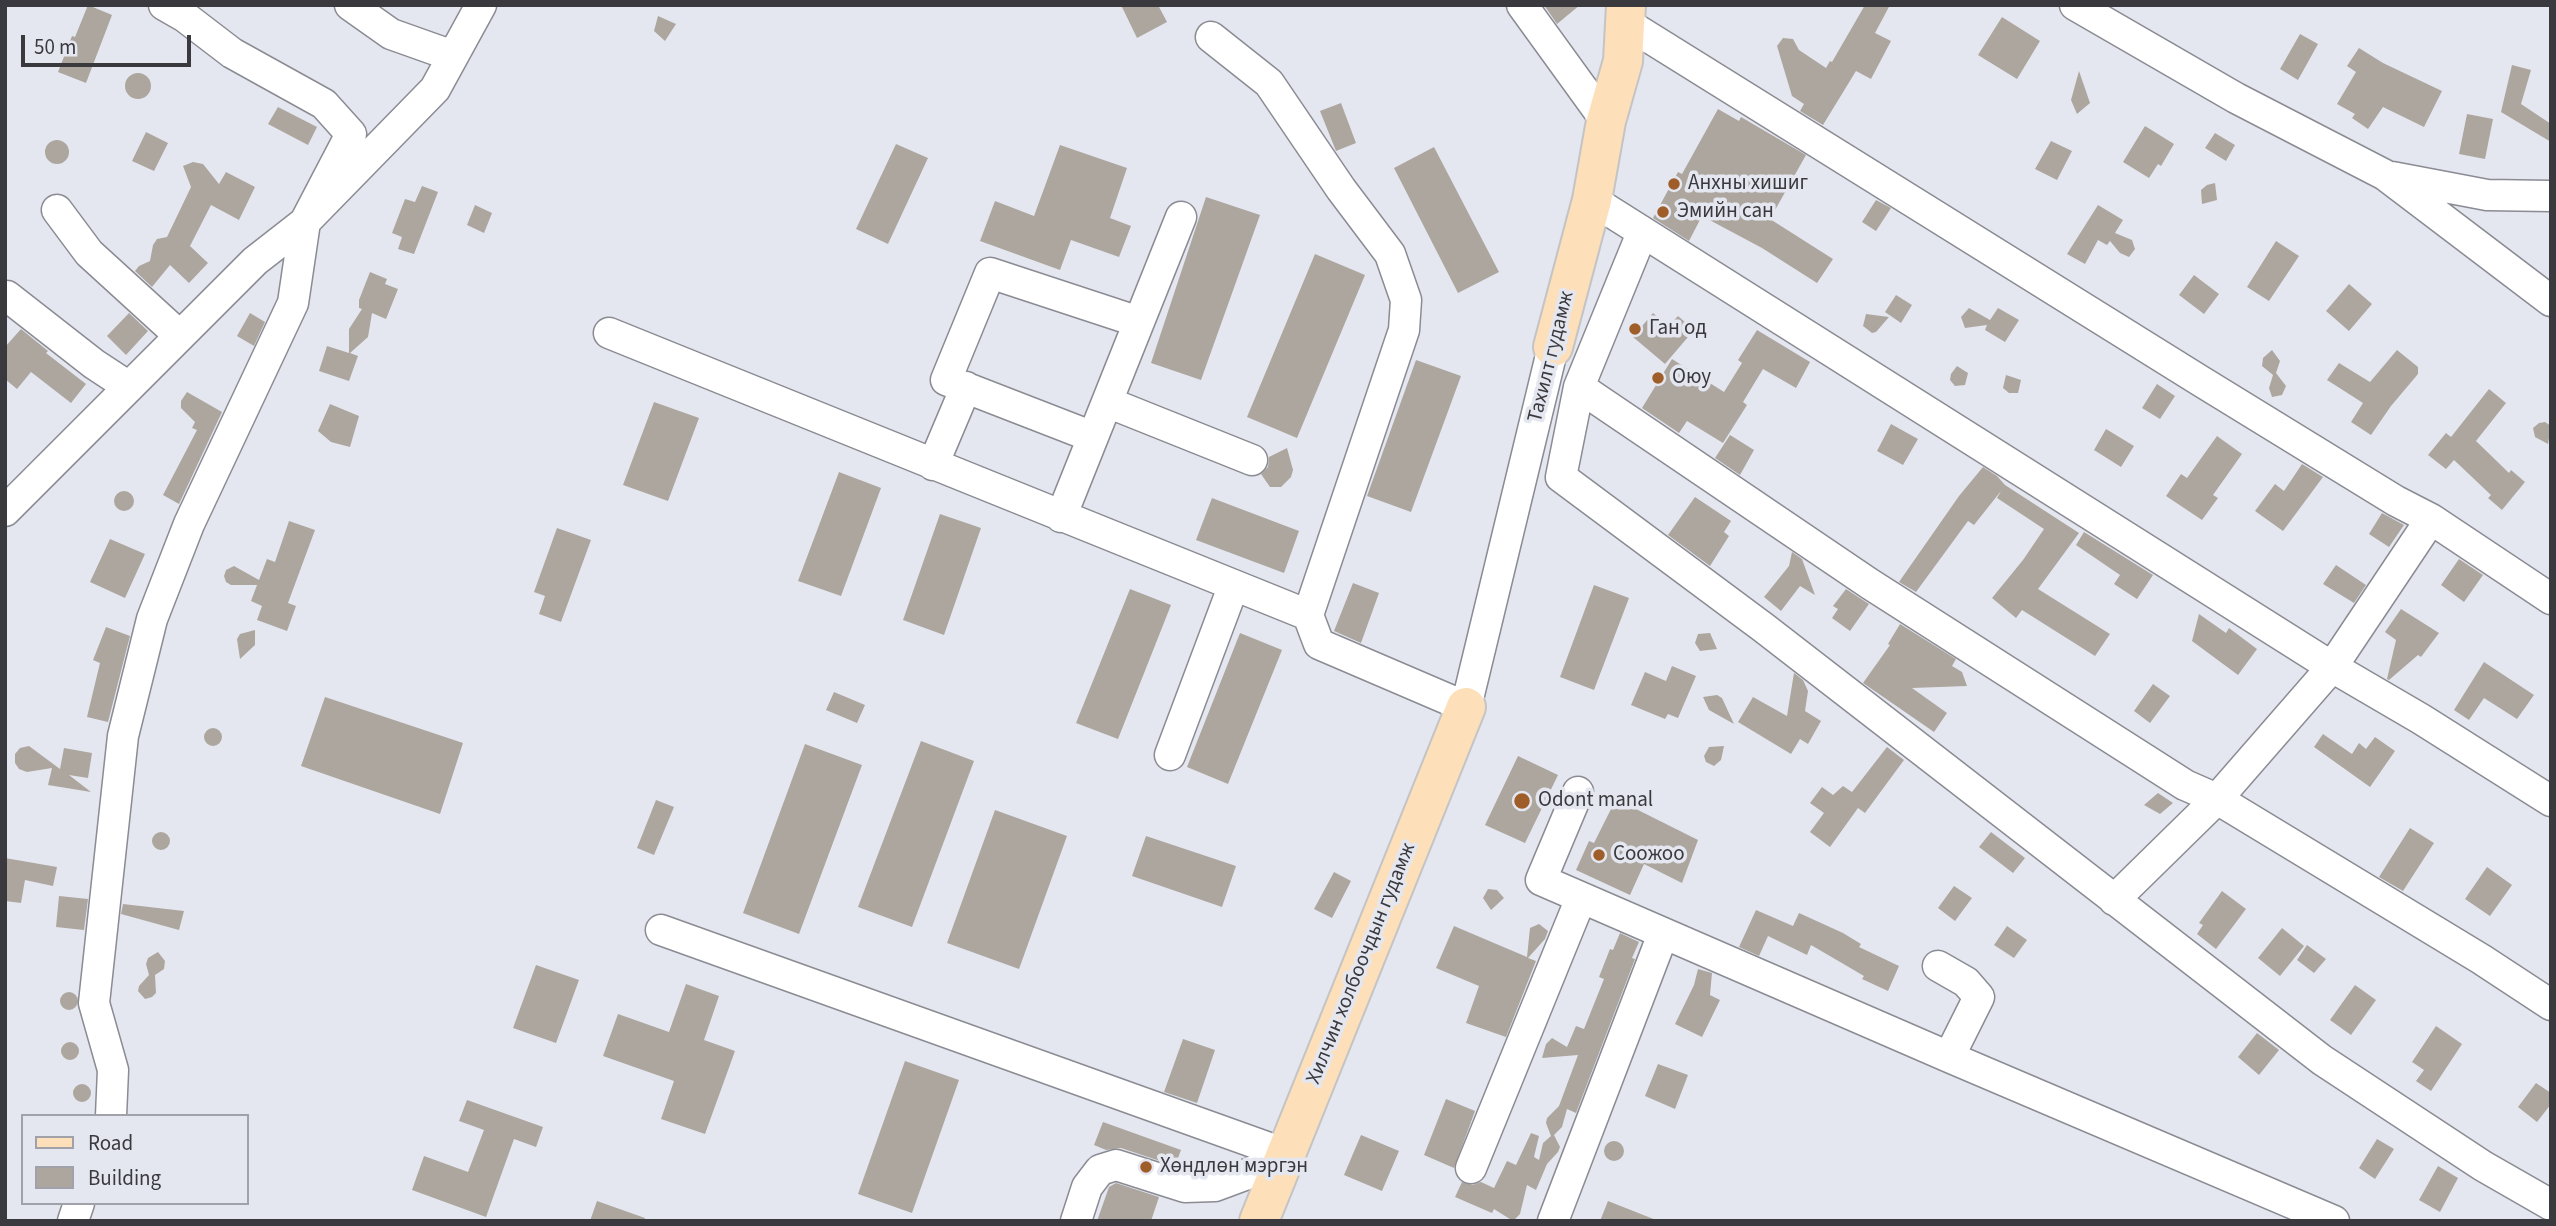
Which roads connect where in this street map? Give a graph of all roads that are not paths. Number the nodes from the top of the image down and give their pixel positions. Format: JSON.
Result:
{"nodes":[{"id":1,"x":164,"y":5,"type":"edge"},
{"id":2,"x":349,"y":5,"type":"edge"},
{"id":3,"x":481,"y":5,"type":"edge"},
{"id":4,"x":1522,"y":5,"type":"edge"},
{"id":5,"x":2075,"y":5,"type":"edge"},
{"id":6,"x":1626,"y":14,"type":"edge"},
{"id":7,"x":1211,"y":37,"type":"dead end"},
{"id":8,"x":453,"y":56,"type":"junction"},
{"id":9,"x":1606,"y":121,"type":"junction"},
{"id":10,"x":2385,"y":175,"type":"junction"},
{"id":11,"x":2551,"y":196,"type":"edge"},
{"id":12,"x":1592,"y":200,"type":"junction"},
{"id":13,"x":57,"y":210,"type":"dead end"},
{"id":14,"x":1181,"y":217,"type":"dead end"},
{"id":15,"x":304,"y":222,"type":"junction"},
{"id":16,"x":1642,"y":233,"type":"junction"},
{"id":17,"x":7,"y":296,"type":"edge"},
{"id":18,"x":2551,"y":301,"type":"edge"},
{"id":19,"x":1139,"y":322,"type":"junction"},
{"id":20,"x":609,"y":333,"type":"dead end"},
{"id":21,"x":180,"y":336,"type":"junction"},
{"id":22,"x":1553,"y":347,"type":"joint"},
{"id":23,"x":129,"y":387,"type":"junction"},
{"id":24,"x":966,"y":387,"type":"junction"},
{"id":25,"x":1579,"y":387,"type":"junction"},
{"id":26,"x":1107,"y":402,"type":"junction"},
{"id":27,"x":1093,"y":437,"type":"junction"},
{"id":28,"x":1252,"y":460,"type":"dead end"},
{"id":29,"x":933,"y":465,"type":"junction"},
{"id":30,"x":5,"y":511,"type":"edge"},
{"id":31,"x":1061,"y":517,"type":"junction"},
{"id":32,"x":2431,"y":519,"type":"junction"},
{"id":33,"x":1233,"y":587,"type":"junction"},
{"id":34,"x":2551,"y":599,"type":"edge"},
{"id":35,"x":1308,"y":615,"type":"junction"},
{"id":36,"x":2332,"y":667,"type":"junction"},
{"id":37,"x":1466,"y":707,"type":"junction"},
{"id":38,"x":1170,"y":755,"type":"dead end"},
{"id":39,"x":1578,"y":792,"type":"dead end"},
{"id":40,"x":2217,"y":799,"type":"junction"},
{"id":41,"x":2551,"y":802,"type":"edge"},
{"id":42,"x":1581,"y":898,"type":"junction"},
{"id":43,"x":2114,"y":900,"type":"junction"},
{"id":44,"x":661,"y":930,"type":"dead end"},
{"id":45,"x":1663,"y":934,"type":"junction"},
{"id":46,"x":1938,"y":966,"type":"dead end"},
{"id":47,"x":2551,"y":1005,"type":"edge"},
{"id":48,"x":1949,"y":1057,"type":"junction"},
{"id":49,"x":111,"y":1114,"type":"edge"},
{"id":50,"x":1286,"y":1154,"type":"junction"},
{"id":51,"x":1471,"y":1168,"type":"dead end"},
{"id":52,"x":2551,"y":1205,"type":"edge"},
{"id":53,"x":1076,"y":1221,"type":"edge"},
{"id":54,"x":1259,"y":1221,"type":"edge"},
{"id":55,"x":1553,"y":1221,"type":"edge"},
{"id":56,"x":2334,"y":1221,"type":"edge"}],
"edges":[{"from":1,"to":15,"type":"street"},
{"from":2,"to":8,"type":"street"},
{"from":3,"to":8,"type":"street"},
{"from":4,"to":9,"type":"street"},
{"from":5,"to":10,"type":"street"},
{"from":6,"to":9,"type":"main road","name":"Тахилт гудамж"},
{"from":6,"to":32,"type":"street"},
{"from":7,"to":35,"type":"street"},
{"from":8,"to":15,"type":"street"},
{"from":9,"to":12,"type":"main road","name":"Тахилт гудамж"},
{"from":10,"to":11,"type":"street"},
{"from":10,"to":18,"type":"street"},
{"from":12,"to":16,"type":"street"},
{"from":12,"to":22,"type":"main road","name":"Тахилт гудамж"},
{"from":13,"to":21,"type":"street"},
{"from":14,"to":19,"type":"street"},
{"from":15,"to":21,"type":"street"},
{"from":15,"to":49,"type":"street"},
{"from":16,"to":25,"type":"street"},
{"from":16,"to":36,"type":"street"},
{"from":17,"to":23,"type":"street"},
{"from":19,"to":24,"type":"street"},
{"from":19,"to":26,"type":"street"},
{"from":20,"to":29,"type":"street"},
{"from":21,"to":23,"type":"street"},
{"from":22,"to":37,"type":"street","name":"Тахилт гудамж"},
{"from":23,"to":30,"type":"street"},
{"from":24,"to":27,"type":"street"},
{"from":24,"to":29,"type":"street"},
{"from":25,"to":40,"type":"street"},
{"from":25,"to":43,"type":"street"},
{"from":26,"to":27,"type":"street"},
{"from":26,"to":28,"type":"street"},
{"from":27,"to":31,"type":"street"},
{"from":29,"to":31,"type":"street"},
{"from":31,"to":33,"type":"street"},
{"from":32,"to":34,"type":"street"},
{"from":32,"to":36,"type":"street"},
{"from":33,"to":35,"type":"street"},
{"from":33,"to":38,"type":"street"},
{"from":35,"to":37,"type":"street"},
{"from":36,"to":40,"type":"street"},
{"from":36,"to":41,"type":"street"},
{"from":37,"to":50,"type":"main road","name":"Хилчин холбоочдын гудамж"},
{"from":39,"to":42,"type":"street"},
{"from":40,"to":43,"type":"street"},
{"from":40,"to":47,"type":"street"},
{"from":42,"to":45,"type":"street"},
{"from":42,"to":51,"type":"street"},
{"from":43,"to":52,"type":"street"},
{"from":44,"to":50,"type":"street"},
{"from":45,"to":48,"type":"street"},
{"from":45,"to":55,"type":"street"},
{"from":46,"to":48,"type":"street"},
{"from":48,"to":56,"type":"street"},
{"from":50,"to":53,"type":"street"},
{"from":50,"to":54,"type":"main road","name":"Хилчин холбоочдын гудамж"}]}
